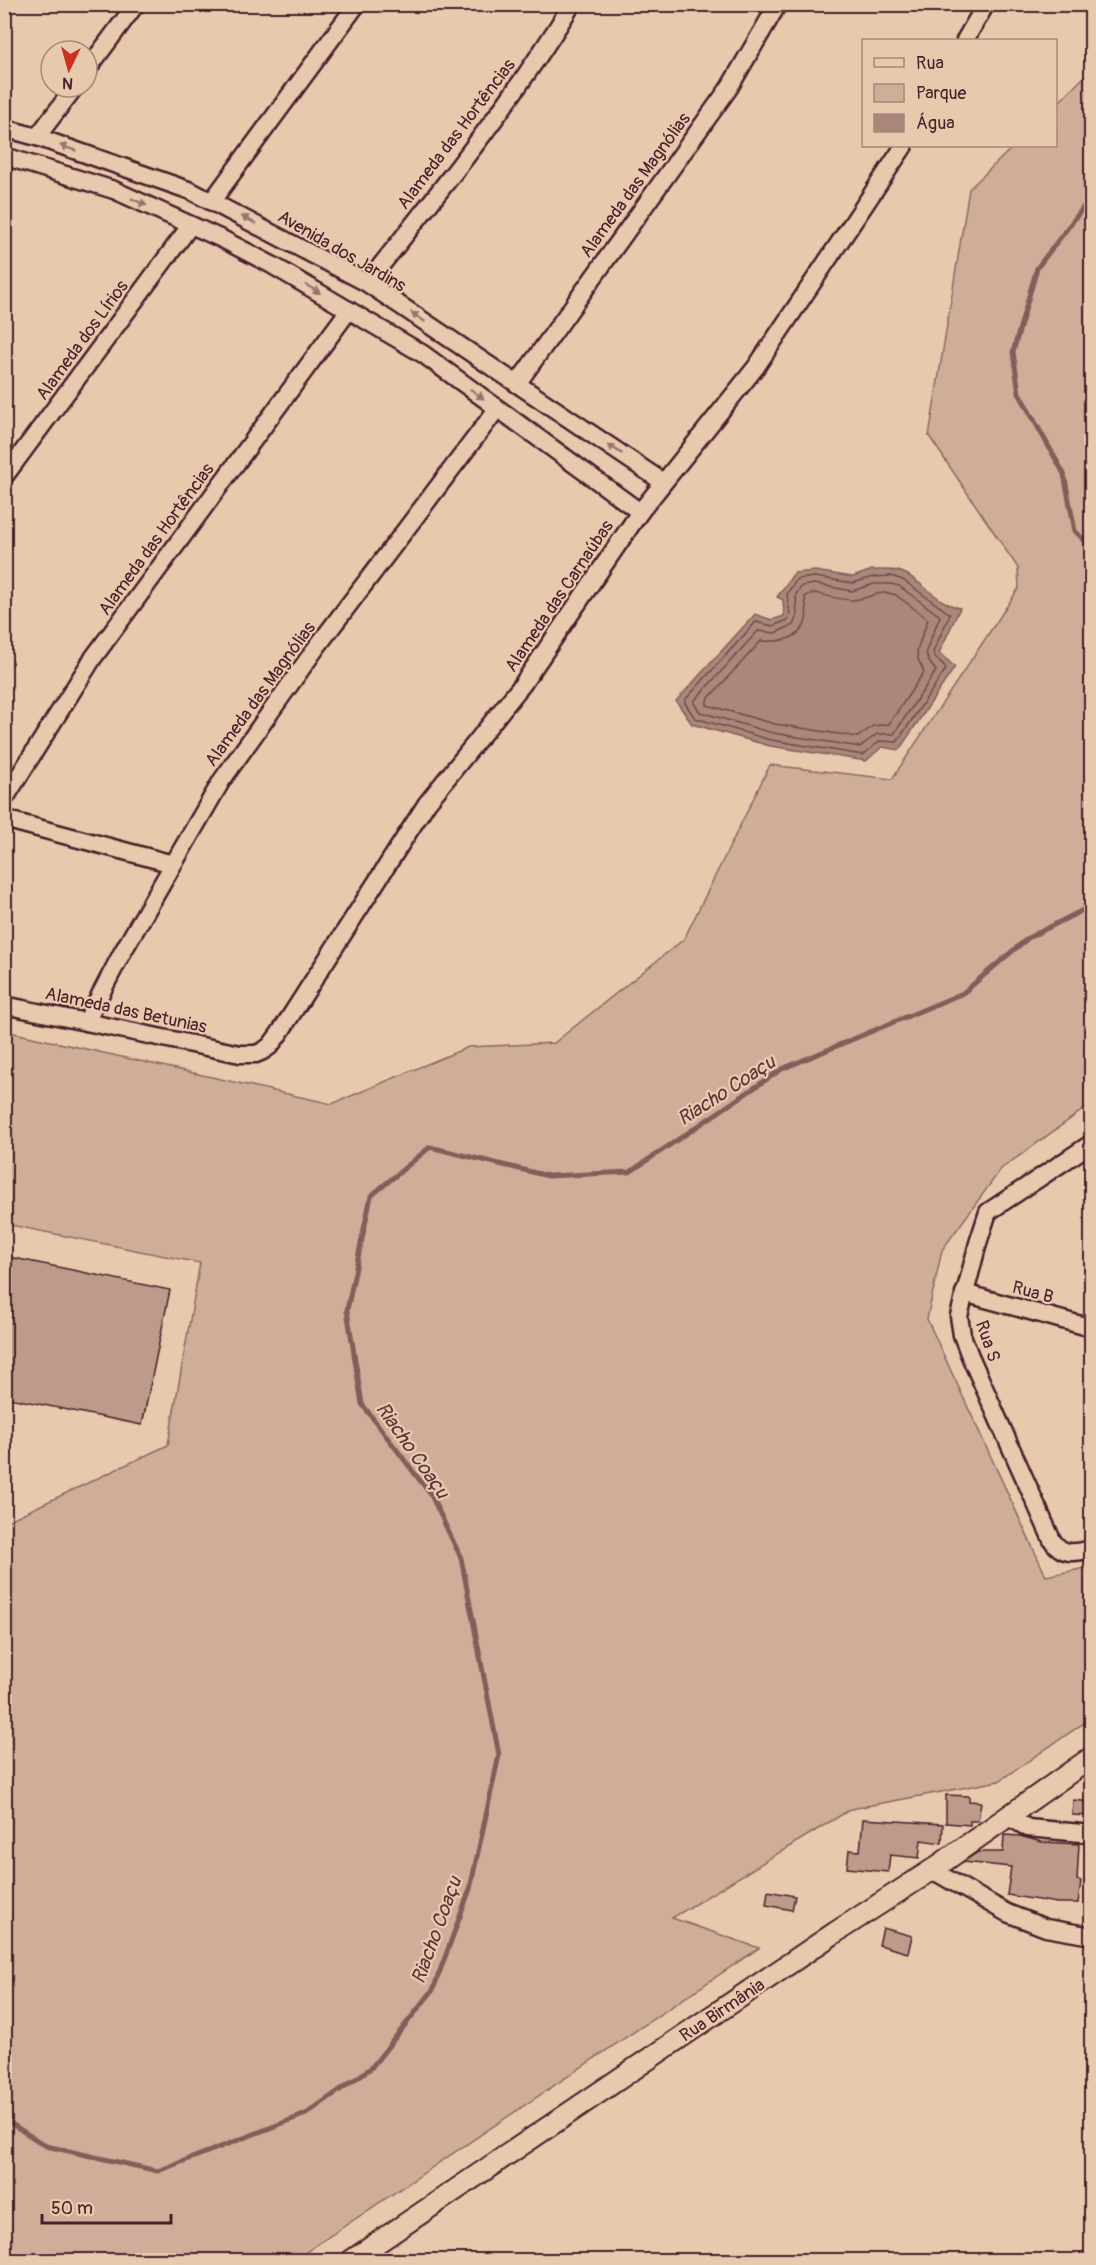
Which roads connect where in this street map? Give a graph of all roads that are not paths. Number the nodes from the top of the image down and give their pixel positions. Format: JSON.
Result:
{"nodes":[{"id":1,"x":136,"y":4,"type":"edge"},
{"id":2,"x":357,"y":4,"type":"edge"},
{"id":3,"x":572,"y":4,"type":"edge"},
{"id":4,"x":778,"y":4,"type":"edge"},
{"id":5,"x":986,"y":4,"type":"edge"},
{"id":6,"x":966,"y":39,"type":"edge"},
{"id":7,"x":99,"y":54,"type":"edge"},
{"id":8,"x":66,"y":99,"type":"edge"},
{"id":9,"x":4,"y":128,"type":"edge"},
{"id":10,"x":37,"y":137,"type":"junction"},
{"id":11,"x":903,"y":147,"type":"edge"},
{"id":12,"x":6,"y":160,"type":"edge"},
{"id":13,"x":124,"y":168,"type":"junction"},
{"id":14,"x":114,"y":190,"type":"junction"},
{"id":15,"x":212,"y":201,"type":"junction"},
{"id":16,"x":190,"y":226,"type":"junction"},
{"id":17,"x":286,"y":240,"type":"junction"},
{"id":18,"x":272,"y":266,"type":"junction"},
{"id":19,"x":367,"y":283,"type":"junction"},
{"id":20,"x":349,"y":309,"type":"junction"},
{"id":21,"x":438,"y":331,"type":"junction"},
{"id":22,"x":423,"y":354,"type":"junction"},
{"id":23,"x":517,"y":384,"type":"junction"},
{"id":24,"x":497,"y":409,"type":"junction"},
{"id":25,"x":7,"y":468,"type":"edge"},
{"id":26,"x":663,"y":482,"type":"junction"},
{"id":27,"x":640,"y":512,"type":"junction"},
{"id":28,"x":4,"y":800,"type":"edge"},
{"id":29,"x":4,"y":819,"type":"edge"},
{"id":30,"x":173,"y":864,"type":"junction"},
{"id":31,"x":4,"y":1005,"type":"edge"},
{"id":32,"x":86,"y":1022,"type":"junction"},
{"id":33,"x":240,"y":1054,"type":"joint"},
{"id":34,"x":1092,"y":1143,"type":"edge"},
{"id":35,"x":1084,"y":1156,"type":"edge"},
{"id":36,"x":964,"y":1293,"type":"junction"},
{"id":37,"x":1092,"y":1328,"type":"edge"},
{"id":38,"x":1092,"y":1549,"type":"edge"},
{"id":39,"x":1092,"y":1757,"type":"edge"},
{"id":40,"x":1007,"y":1816,"type":"junction"},
{"id":41,"x":1092,"y":1834,"type":"edge"},
{"id":42,"x":932,"y":1870,"type":"junction"},
{"id":43,"x":1092,"y":1936,"type":"edge"},
{"id":44,"x":352,"y":2260,"type":"edge"}],
"edges":[{"from":1,"to":7,"type":"street"},
{"from":2,"to":15,"type":"street"},
{"from":3,"to":19,"type":"street","name":"Alameda das Hortências"},
{"from":4,"to":23,"type":"street","name":"Alameda das Magnólias"},
{"from":5,"to":6,"type":"street"},
{"from":8,"to":10,"type":"street"},
{"from":9,"to":10,"type":"street","name":"Avenida dos Jardins"},
{"from":13,"to":10,"type":"street","name":"Avenida dos Jardins","one_way":true},
{"from":11,"to":26,"type":"street","name":"Alameda das Carnaúbas"},
{"from":12,"to":14,"type":"street"},
{"from":13,"to":14,"type":"street"},
{"from":13,"to":15,"type":"street","name":"Avenida dos Jardins"},
{"from":14,"to":16,"type":"street","one_way":true},
{"from":17,"to":15,"type":"street","name":"Avenida dos Jardins","one_way":true},
{"from":16,"to":18,"type":"street"},
{"from":16,"to":25,"type":"street","name":"Alameda dos Lírios"},
{"from":17,"to":18,"type":"street"},
{"from":17,"to":19,"type":"street","name":"Avenida dos Jardins"},
{"from":18,"to":20,"type":"street","one_way":true},
{"from":21,"to":19,"type":"street","name":"Avenida dos Jardins","one_way":true},
{"from":20,"to":22,"type":"street"},
{"from":20,"to":28,"type":"street","name":"Alameda das Hortências"},
{"from":21,"to":22,"type":"street"},
{"from":21,"to":23,"type":"street","name":"Avenida dos Jardins"},
{"from":22,"to":24,"type":"street","one_way":true},
{"from":26,"to":23,"type":"street","name":"Avenida dos Jardins","one_way":true},
{"from":24,"to":27,"type":"street"},
{"from":24,"to":30,"type":"street","name":"Alameda das Magnólias"},
{"from":26,"to":27,"type":"street","name":"Alameda das Carnaúbas"},
{"from":27,"to":33,"type":"street","name":"Alameda das Carnaúbas"},
{"from":29,"to":30,"type":"street"},
{"from":30,"to":32,"type":"street","name":"Alameda das Magnólias"},
{"from":31,"to":32,"type":"street","name":"Alameda das Betunias"},
{"from":32,"to":33,"type":"street","name":"Alameda das Betunias"},
{"from":34,"to":35,"type":"street","name":"Rua S"},
{"from":35,"to":36,"type":"street","name":"Rua S"},
{"from":36,"to":37,"type":"street","name":"Rua B"},
{"from":36,"to":38,"type":"street","name":"Rua S"},
{"from":39,"to":40,"type":"street","name":"Rua Birmânia"},
{"from":40,"to":41,"type":"street"},
{"from":40,"to":42,"type":"street","name":"Rua Birmânia"},
{"from":42,"to":43,"type":"street"},
{"from":42,"to":44,"type":"street","name":"Rua Birmânia"}]}
